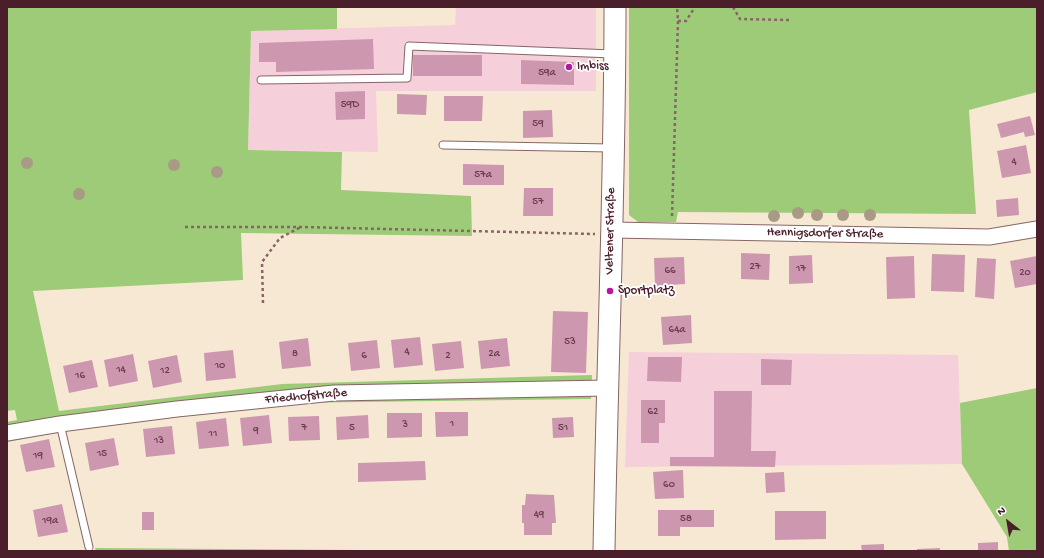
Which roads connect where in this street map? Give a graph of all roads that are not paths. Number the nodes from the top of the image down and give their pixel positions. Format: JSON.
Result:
{"nodes":[{"id":1,"x":615,"y":7,"type":"edge"},
{"id":2,"x":615,"y":54,"type":"junction"},
{"id":3,"x":261,"y":80,"type":"dead end"},
{"id":4,"x":443,"y":145,"type":"dead end"},
{"id":5,"x":613,"y":148,"type":"junction"},
{"id":6,"x":1037,"y":229,"type":"edge"},
{"id":7,"x":612,"y":232,"type":"junction"},
{"id":8,"x":607,"y":388,"type":"junction"},
{"id":9,"x":60,"y":424,"type":"junction"},
{"id":10,"x":7,"y":433,"type":"edge"},
{"id":11,"x":88,"y":547,"type":"dead end"},
{"id":12,"x":604,"y":551,"type":"edge"}],
"edges":[{"from":1,"to":2,"type":"main road","name":"Veltener Straße"},
{"from":2,"to":3,"type":"lane"},
{"from":2,"to":5,"type":"main road","name":"Veltener Straße"},
{"from":4,"to":5,"type":"lane"},
{"from":5,"to":7,"type":"main road","name":"Veltener Straße"},
{"from":6,"to":7,"type":"street","name":"Hennigsdorfer Straße"},
{"from":7,"to":8,"type":"main road","name":"Veltener Straße"},
{"from":8,"to":9,"type":"street","name":"Friedhofstraße"},
{"from":8,"to":12,"type":"main road","name":"Veltener Straße"},
{"from":9,"to":10,"type":"street","name":"Friedhofstraße"},
{"from":9,"to":11,"type":"lane"}]}
